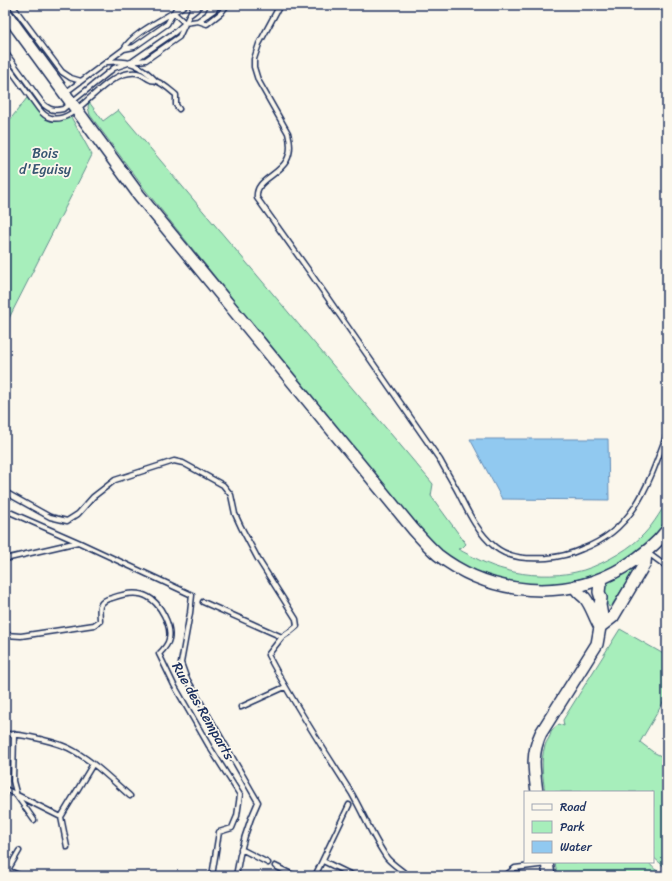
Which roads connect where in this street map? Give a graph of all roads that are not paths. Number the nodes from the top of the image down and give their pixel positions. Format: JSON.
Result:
{"nodes":[{"id":1,"x":12,"y":5,"type":"edge"},
{"id":2,"x":178,"y":5,"type":"edge"},
{"id":3,"x":185,"y":5,"type":"edge"},
{"id":4,"x":194,"y":5,"type":"edge"},
{"id":5,"x":200,"y":5,"type":"edge"},
{"id":6,"x":212,"y":5,"type":"edge"},
{"id":7,"x":218,"y":5,"type":"edge"},
{"id":8,"x":227,"y":5,"type":"edge"},
{"id":9,"x":280,"y":5,"type":"edge"},
{"id":10,"x":5,"y":12,"type":"edge"},
{"id":11,"x":174,"y":13,"type":"junction"},
{"id":12,"x":191,"y":14,"type":"junction"},
{"id":13,"x":207,"y":15,"type":"junction"},
{"id":14,"x":198,"y":21,"type":"junction"},
{"id":15,"x":185,"y":23,"type":"junction"},
{"id":16,"x":124,"y":49,"type":"junction"},
{"id":17,"x":5,"y":52,"type":"edge"},
{"id":18,"x":5,"y":62,"type":"edge"},
{"id":19,"x":106,"y":62,"type":"junction"},
{"id":20,"x":131,"y":62,"type":"junction"},
{"id":21,"x":81,"y":81,"type":"junction"},
{"id":22,"x":157,"y":81,"type":"junction"},
{"id":23,"x":71,"y":101,"type":"junction"},
{"id":24,"x":180,"y":109,"type":"dead end"},
{"id":25,"x":667,"y":434,"type":"edge"},
{"id":26,"x":5,"y":492,"type":"edge"},
{"id":27,"x":5,"y":510,"type":"edge"},
{"id":28,"x":667,"y":530,"type":"edge"},
{"id":29,"x":78,"y":542,"type":"junction"},
{"id":30,"x":646,"y":552,"type":"junction"},
{"id":31,"x":5,"y":559,"type":"edge"},
{"id":32,"x":667,"y":567,"type":"edge"},
{"id":33,"x":604,"y":578,"type":"junction"},
{"id":34,"x":580,"y":585,"type":"junction"},
{"id":35,"x":203,"y":602,"type":"dead end"},
{"id":36,"x":600,"y":605,"type":"junction"},
{"id":37,"x":600,"y":627,"type":"junction"},
{"id":38,"x":5,"y":635,"type":"edge"},
{"id":39,"x":282,"y":637,"type":"junction"},
{"id":40,"x":285,"y":687,"type":"junction"},
{"id":41,"x":241,"y":707,"type":"dead end"},
{"id":42,"x":5,"y":734,"type":"edge"},
{"id":43,"x":14,"y":734,"type":"junction"},
{"id":44,"x":93,"y":764,"type":"junction"},
{"id":45,"x":5,"y":789,"type":"edge"},
{"id":46,"x":537,"y":791,"type":"edge"},
{"id":47,"x":18,"y":796,"type":"junction"},
{"id":48,"x":130,"y":796,"type":"dead end"},
{"id":49,"x":349,"y":804,"type":"dead end"},
{"id":50,"x":61,"y":818,"type":"junction"},
{"id":51,"x":34,"y":820,"type":"dead end"},
{"id":52,"x":66,"y":847,"type":"dead end"},
{"id":53,"x":241,"y":849,"type":"junction"},
{"id":54,"x":19,"y":851,"type":"dead end"},
{"id":55,"x":323,"y":861,"type":"junction"},
{"id":56,"x":268,"y":863,"type":"dead end"},
{"id":57,"x":547,"y":863,"type":"edge"},
{"id":58,"x":275,"y":866,"type":"dead end"},
{"id":59,"x":6,"y":872,"type":"edge"},
{"id":60,"x":21,"y":876,"type":"edge"},
{"id":61,"x":212,"y":876,"type":"edge"},
{"id":62,"x":236,"y":876,"type":"edge"},
{"id":63,"x":295,"y":876,"type":"edge"},
{"id":64,"x":315,"y":876,"type":"edge"},
{"id":65,"x":354,"y":876,"type":"edge"},
{"id":66,"x":408,"y":876,"type":"edge"},
{"id":67,"x":505,"y":876,"type":"edge"},
{"id":68,"x":549,"y":876,"type":"edge"}],
"edges":[{"from":1,"to":21,"type":"lane"},
{"from":2,"to":11,"type":"lane"},
{"from":3,"to":11,"type":"lane"},
{"from":4,"to":12,"type":"lane"},
{"from":5,"to":12,"type":"lane"},
{"from":6,"to":13,"type":"lane"},
{"from":7,"to":13,"type":"lane"},
{"from":8,"to":14,"type":"lane"},
{"from":9,"to":25,"type":"lane"},
{"from":10,"to":23,"type":"main road"},
{"from":11,"to":15,"type":"lane"},
{"from":11,"to":16,"type":"lane"},
{"from":11,"to":16,"type":"lane"},
{"from":12,"to":15,"type":"lane"},
{"from":13,"to":14,"type":"lane"},
{"from":14,"to":15,"type":"lane"},
{"from":15,"to":20,"type":"lane"},
{"from":15,"to":20,"type":"lane"},
{"from":16,"to":19,"type":"lane"},
{"from":17,"to":23,"type":"lane"},
{"from":18,"to":23,"type":"lane"},
{"from":19,"to":20,"type":"lane"},
{"from":19,"to":21,"type":"lane"},
{"from":20,"to":22,"type":"lane"},
{"from":20,"to":23,"type":"lane"},
{"from":21,"to":23,"type":"lane"},
{"from":22,"to":23,"type":"lane"},
{"from":22,"to":24,"type":"lane"},
{"from":23,"to":34,"type":"main road"},
{"from":26,"to":39,"type":"lane"},
{"from":27,"to":29,"type":"lane"},
{"from":28,"to":30,"type":"main road"},
{"from":29,"to":31,"type":"lane"},
{"from":29,"to":53,"type":"lane"},
{"from":30,"to":32,"type":"lane"},
{"from":30,"to":33,"type":"main road"},
{"from":30,"to":37,"type":"main road"},
{"from":33,"to":34,"type":"main road"},
{"from":33,"to":36,"type":"main road"},
{"from":34,"to":36,"type":"main road"},
{"from":34,"to":37,"type":"main road"},
{"from":35,"to":39,"type":"lane"},
{"from":36,"to":37,"type":"main road"},
{"from":37,"to":46,"type":"main road"},
{"from":38,"to":61,"type":"lane","name":"Rue des Remparts"},
{"from":39,"to":40,"type":"lane"},
{"from":40,"to":41,"type":"lane"},
{"from":40,"to":66,"type":"lane"},
{"from":42,"to":43,"type":"lane"},
{"from":43,"to":44,"type":"lane"},
{"from":43,"to":47,"type":"lane"},
{"from":44,"to":48,"type":"lane"},
{"from":44,"to":50,"type":"lane"},
{"from":45,"to":47,"type":"lane"},
{"from":47,"to":50,"type":"lane"},
{"from":47,"to":51,"type":"lane"},
{"from":49,"to":55,"type":"lane"},
{"from":50,"to":52,"type":"lane"},
{"from":53,"to":56,"type":"lane"},
{"from":53,"to":62,"type":"lane"},
{"from":54,"to":59,"type":"lane"},
{"from":55,"to":64,"type":"lane"},
{"from":55,"to":65,"type":"lane"},
{"from":57,"to":67,"type":"lane"},
{"from":57,"to":68,"type":"main road"},
{"from":58,"to":63,"type":"lane"},
{"from":59,"to":60,"type":"lane"}]}
